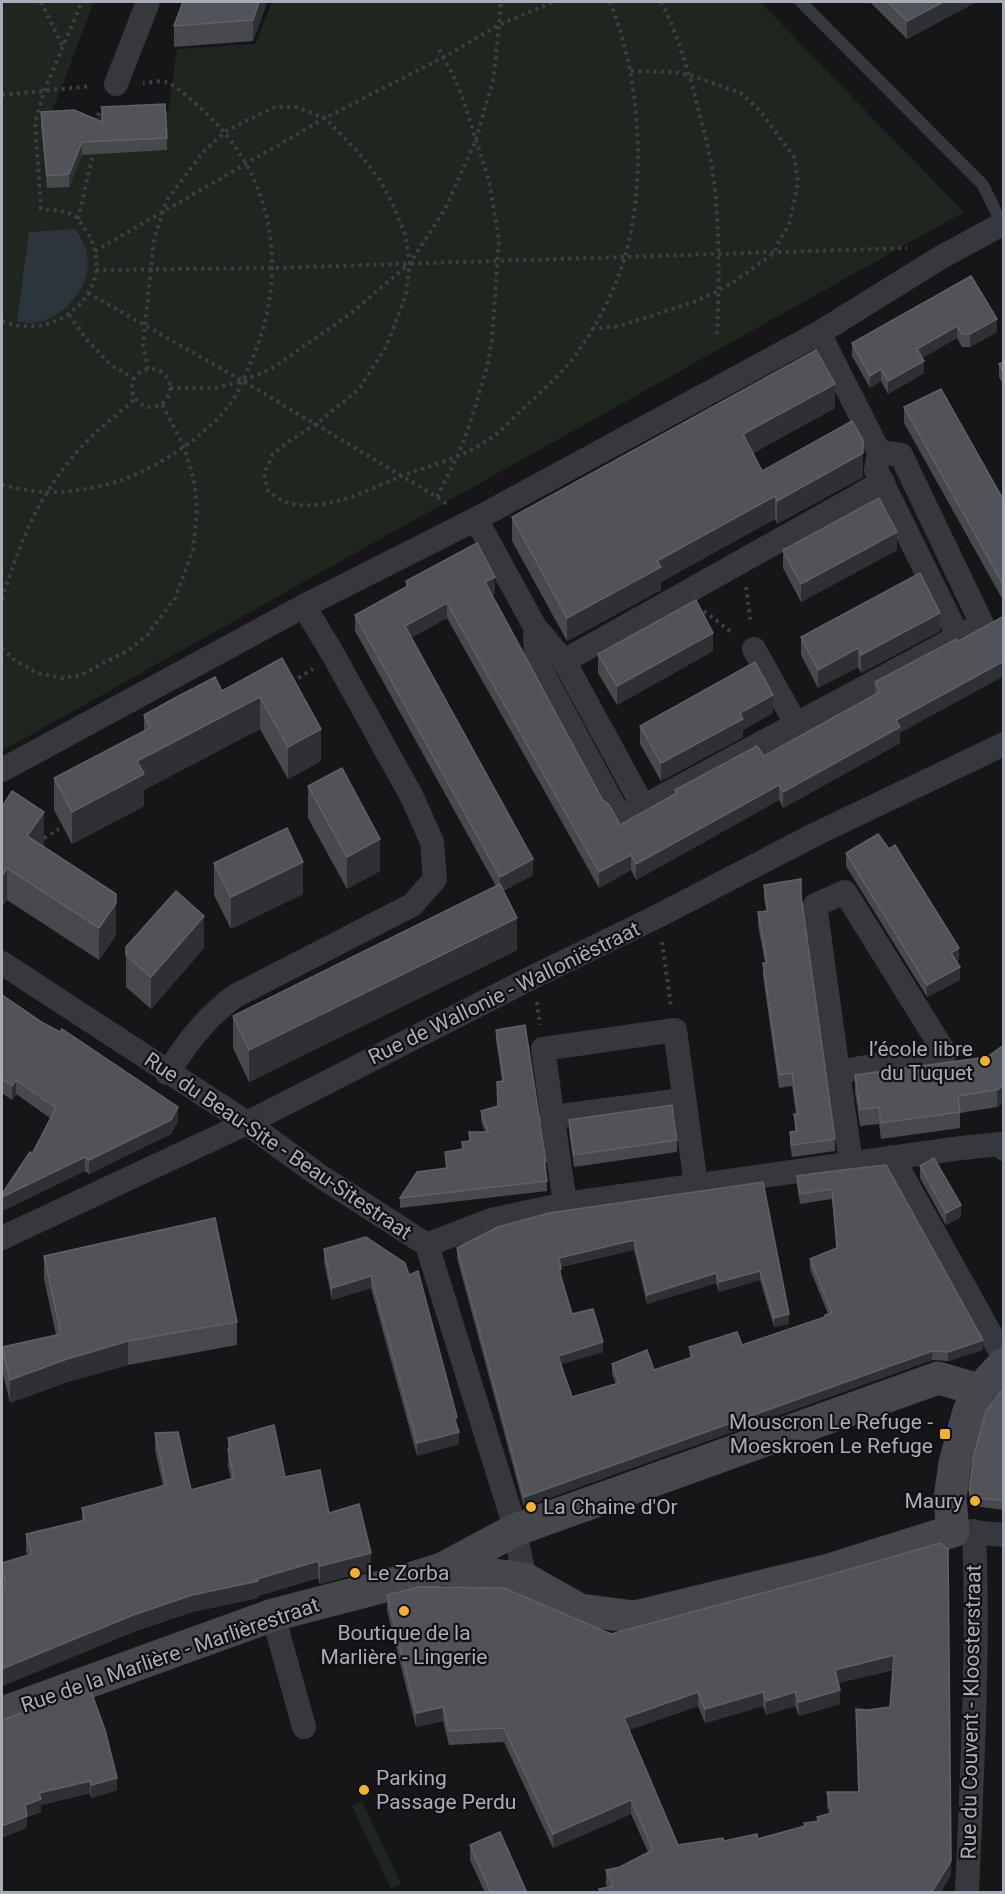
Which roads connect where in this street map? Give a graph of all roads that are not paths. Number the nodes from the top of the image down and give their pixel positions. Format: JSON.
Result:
{"nodes":[{"id":1,"x":148,"y":2,"type":"edge"},
{"id":2,"x":801,"y":2,"type":"edge"},
{"id":3,"x":116,"y":84,"type":"road end"},
{"id":4,"x":1003,"y":225,"type":"edge"},
{"id":5,"x":819,"y":333,"type":"junction"},
{"id":6,"x":879,"y":452,"type":"junction"},
{"id":7,"x":883,"y":482,"type":"junction"},
{"id":8,"x":468,"y":523,"type":"junction"},
{"id":9,"x":304,"y":606,"type":"junction"},
{"id":10,"x":535,"y":627,"type":"junction"},
{"id":11,"x":958,"y":636,"type":"junction"},
{"id":12,"x":754,"y":649,"type":"road end"},
{"id":13,"x":564,"y":661,"type":"junction"},
{"id":14,"x":796,"y":724,"type":"junction"},
{"id":15,"x":1004,"y":744,"type":"edge"},
{"id":16,"x":2,"y":770,"type":"edge"},
{"id":17,"x":643,"y":806,"type":"junction"},
{"id":18,"x":2,"y":963,"type":"edge"},
{"id":19,"x":838,"y":1072,"type":"junction"},
{"id":20,"x":168,"y":1073,"type":"junction"},
{"id":21,"x":683,"y":1100,"type":"junction"},
{"id":22,"x":552,"y":1117,"type":"junction"},
{"id":23,"x":247,"y":1123,"type":"junction"},
{"id":24,"x":1004,"y":1149,"type":"edge"},
{"id":25,"x":892,"y":1157,"type":"junction"},
{"id":26,"x":851,"y":1163,"type":"junction"},
{"id":27,"x":696,"y":1185,"type":"junction"},
{"id":28,"x":565,"y":1204,"type":"junction"},
{"id":29,"x":2,"y":1238,"type":"edge"},
{"id":30,"x":427,"y":1245,"type":"junction"},
{"id":31,"x":1004,"y":1358,"type":"edge"},
{"id":32,"x":1004,"y":1364,"type":"edge"},
{"id":33,"x":980,"y":1390,"type":"junction"},
{"id":34,"x":515,"y":1530,"type":"junction"},
{"id":35,"x":963,"y":1531,"type":"junction"},
{"id":36,"x":1004,"y":1535,"type":"edge"},
{"id":37,"x":442,"y":1569,"type":"junction"},
{"id":38,"x":525,"y":1579,"type":"junction"},
{"id":39,"x":273,"y":1616,"type":"junction"},
{"id":40,"x":2,"y":1713,"type":"edge"},
{"id":41,"x":304,"y":1727,"type":"dead end"},
{"id":42,"x":967,"y":1893,"type":"edge"}],
"edges":[{"from":1,"to":3,"type":"street"},
{"from":2,"to":4,"type":"lane"},
{"from":4,"to":5,"type":"street"},
{"from":5,"to":6,"type":"street"},
{"from":5,"to":8,"type":"street"},
{"from":6,"to":7,"type":"street"},
{"from":6,"to":11,"type":"street"},
{"from":7,"to":11,"type":"street"},
{"from":7,"to":13,"type":"street"},
{"from":8,"to":9,"type":"street"},
{"from":8,"to":10,"type":"street"},
{"from":9,"to":16,"type":"street"},
{"from":9,"to":20,"type":"street"},
{"from":10,"to":13,"type":"street"},
{"from":10,"to":17,"type":"street"},
{"from":11,"to":14,"type":"street"},
{"from":12,"to":14,"type":"street"},
{"from":13,"to":17,"type":"street"},
{"from":14,"to":17,"type":"street"},
{"from":15,"to":23,"type":"street","name":"Rue de Wallonie - Walloniëstraat"},
{"from":18,"to":20,"type":"street","name":"Rue du Beau-Site - Beau-Sitestraat"},
{"from":19,"to":19,"type":"street"},
{"from":19,"to":26,"type":"street"},
{"from":20,"to":23,"type":"street","name":"Rue du Beau-Site - Beau-Sitestraat"},
{"from":21,"to":22,"type":"street"},
{"from":21,"to":22,"type":"street"},
{"from":21,"to":27,"type":"street"},
{"from":22,"to":28,"type":"street"},
{"from":23,"to":29,"type":"street","name":"Rue de Wallonie - Walloniëstraat"},
{"from":23,"to":30,"type":"street","name":"Rue du Beau-Site - Beau-Sitestraat"},
{"from":24,"to":25,"type":"street"},
{"from":25,"to":26,"type":"street"},
{"from":25,"to":31,"type":"street"},
{"from":26,"to":27,"type":"street"},
{"from":27,"to":28,"type":"street"},
{"from":28,"to":30,"type":"street"},
{"from":30,"to":34,"type":"street","name":"Rue du Beau-Site - Beau-Sitestraat"},
{"from":32,"to":33,"type":"street"},
{"from":33,"to":34,"type":"street","name":"Rue de la Marlière - Marlièrestraat"},
{"from":33,"to":35,"type":"street"},
{"from":34,"to":37,"type":"street","name":"Rue de la Marlière - Marlièrestraat"},
{"from":34,"to":38,"type":"street"},
{"from":35,"to":36,"type":"street"},
{"from":35,"to":38,"type":"street","name":"Rue de la Marlière - Marlièrestraat"},
{"from":35,"to":42,"type":"street","name":"Rue du Couvent - Kloosterstraat"},
{"from":37,"to":38,"type":"street","name":"Rue de la Marlière - Marlièrestraat"},
{"from":37,"to":39,"type":"street","name":"Rue de la Marlière - Marlièrestraat"},
{"from":39,"to":40,"type":"street","name":"Rue de la Marlière - Marlièrestraat"},
{"from":39,"to":41,"type":"street"}]}
